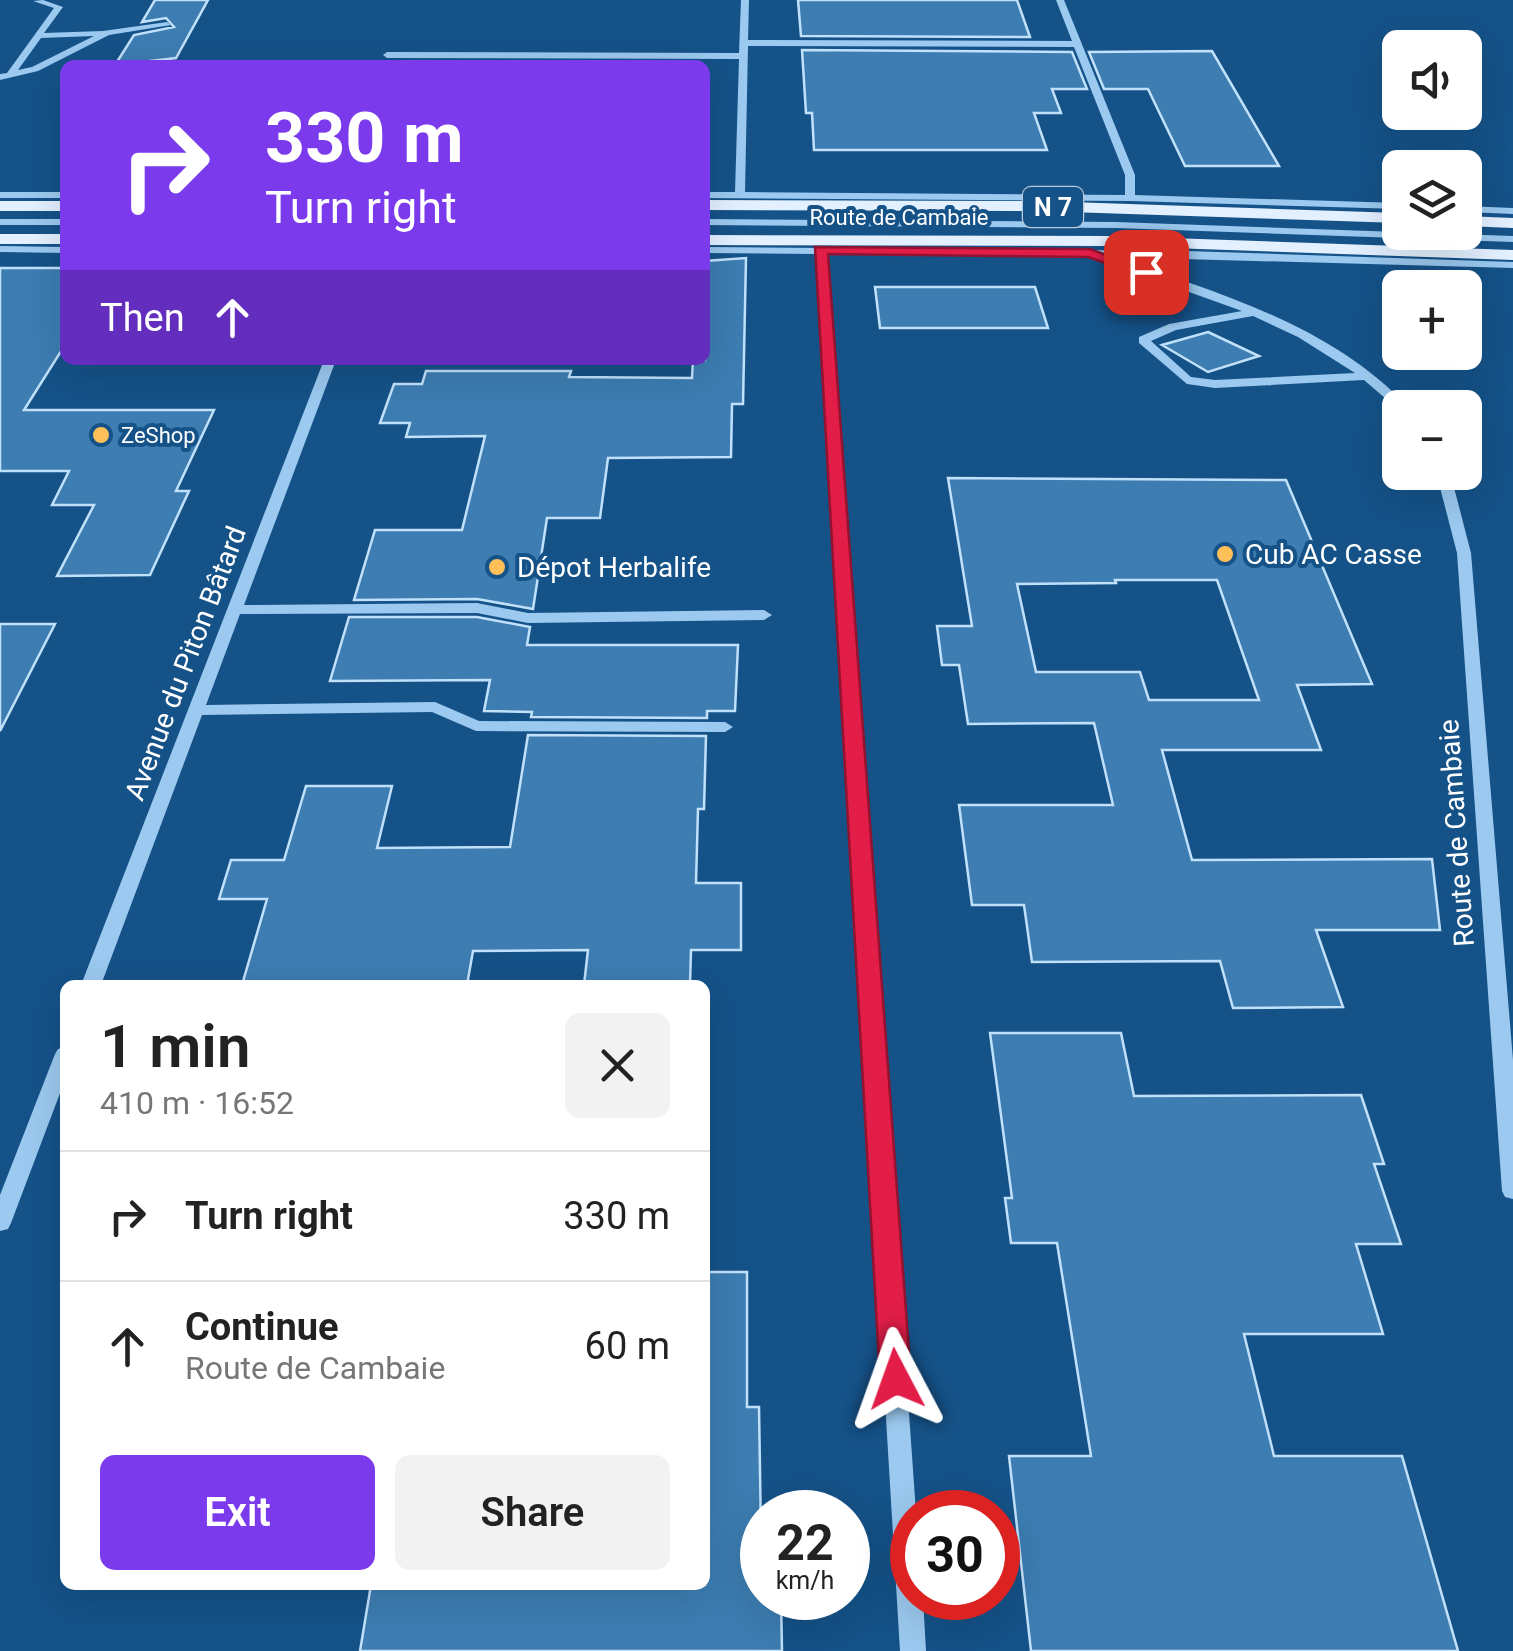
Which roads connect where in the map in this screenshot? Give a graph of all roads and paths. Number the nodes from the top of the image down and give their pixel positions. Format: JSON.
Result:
{"nodes":[{"id":1,"x":745,"y":0,"type":"edge"},
{"id":2,"x":1060,"y":0,"type":"edge"},
{"id":3,"x":38,"y":1,"type":"edge"},
{"id":4,"x":167,"y":25,"type":"dead end"},
{"id":5,"x":108,"y":33,"type":"junction"},
{"id":6,"x":41,"y":36,"type":"junction"},
{"id":7,"x":745,"y":43,"type":"junction"},
{"id":8,"x":1075,"y":44,"type":"junction"},
{"id":9,"x":387,"y":55,"type":"dead end"},
{"id":10,"x":744,"y":56,"type":"junction"},
{"id":11,"x":4,"y":76,"type":"edge"},
{"id":12,"x":0,"y":195,"type":"edge"},
{"id":13,"x":60,"y":195,"type":"edge"},
{"id":14,"x":710,"y":195,"type":"edge"},
{"id":15,"x":740,"y":195,"type":"junction"},
{"id":16,"x":1130,"y":198,"type":"junction"},
{"id":17,"x":710,"y":205,"type":"edge"},
{"id":18,"x":1382,"y":205,"type":"edge"},
{"id":19,"x":0,"y":206,"type":"edge"},
{"id":20,"x":60,"y":206,"type":"edge"},
{"id":21,"x":1482,"y":210,"type":"edge"},
{"id":22,"x":1513,"y":211,"type":"edge"},
{"id":23,"x":1382,"y":217,"type":"edge"},
{"id":24,"x":0,"y":222,"type":"edge"},
{"id":25,"x":60,"y":222,"type":"edge"},
{"id":26,"x":710,"y":222,"type":"edge"},
{"id":27,"x":1482,"y":222,"type":"edge"},
{"id":28,"x":1513,"y":223,"type":"edge"},
{"id":29,"x":0,"y":239,"type":"edge"},
{"id":30,"x":60,"y":239,"type":"edge"},
{"id":31,"x":1513,"y":239,"type":"edge"},
{"id":32,"x":710,"y":240,"type":"edge"},
{"id":33,"x":0,"y":249,"type":"edge"},
{"id":34,"x":60,"y":250,"type":"edge"},
{"id":35,"x":710,"y":250,"type":"edge"},
{"id":36,"x":820,"y":250,"type":"junction"},
{"id":37,"x":1090,"y":253,"type":"junction"},
{"id":38,"x":1187,"y":254,"type":"junction"},
{"id":39,"x":1513,"y":255,"type":"edge"},
{"id":40,"x":1513,"y":266,"type":"edge"},
{"id":41,"x":1180,"y":284,"type":"junction"},
{"id":42,"x":1252,"y":313,"type":"junction"},
{"id":43,"x":328,"y":365,"type":"edge"},
{"id":44,"x":1367,"y":376,"type":"junction"},
{"id":45,"x":1387,"y":390,"type":"edge"},
{"id":46,"x":1448,"y":490,"type":"edge"},
{"id":47,"x":234,"y":610,"type":"junction"},
{"id":48,"x":764,"y":615,"type":"dead end"},
{"id":49,"x":196,"y":710,"type":"junction"},
{"id":50,"x":726,"y":727,"type":"dead end"},
{"id":51,"x":93,"y":980,"type":"edge"},
{"id":52,"x":60,"y":1067,"type":"edge"},
{"id":53,"x":1513,"y":1192,"type":"edge"},
{"id":54,"x":0,"y":1224,"type":"edge"},
{"id":55,"x":914,"y":1651,"type":"edge"}],
"edges":[{"from":1,"to":7,"type":"street"},
{"from":2,"to":8,"type":"street"},
{"from":3,"to":6,"type":"street"},
{"from":4,"to":5,"type":"street"},
{"from":5,"to":6,"type":"street"},
{"from":5,"to":11,"type":"street"},
{"from":6,"to":11,"type":"street"},
{"from":7,"to":8,"type":"street"},
{"from":7,"to":10,"type":"street"},
{"from":8,"to":16,"type":"street"},
{"from":9,"to":10,"type":"street"},
{"from":10,"to":15,"type":"street"},
{"from":12,"to":13,"type":"street"},
{"from":14,"to":15,"type":"street"},
{"from":15,"to":16,"type":"street"},
{"from":16,"to":18,"type":"street"},
{"from":17,"to":23,"type":"main road","name":"Route de Cambaie","number":"N 7"},
{"from":19,"to":20,"type":"main road"},
{"from":21,"to":22,"type":"street"},
{"from":24,"to":25,"type":"street"},
{"from":26,"to":31,"type":"street"},
{"from":27,"to":28,"type":"main road"},
{"from":29,"to":30,"type":"main road"},
{"from":32,"to":39,"type":"main road","name":"Route de Cambaie","number":"N 7"},
{"from":33,"to":34,"type":"street"},
{"from":35,"to":36,"type":"street"},
{"from":36,"to":37,"type":"street"},
{"from":36,"to":55,"type":"street"},
{"from":37,"to":38,"type":"street"},
{"from":37,"to":41,"type":"street"},
{"from":38,"to":40,"type":"street"},
{"from":38,"to":41,"type":"street"},
{"from":41,"to":42,"type":"street"},
{"from":42,"to":44,"type":"street"},
{"from":42,"to":44,"type":"street"},
{"from":43,"to":47,"type":"street","name":"Avenue du Piton Bâtard"},
{"from":44,"to":45,"type":"street"},
{"from":46,"to":53,"type":"street","name":"Route de Cambaie"},
{"from":47,"to":48,"type":"street"},
{"from":47,"to":49,"type":"street","name":"Avenue du Piton Bâtard"},
{"from":49,"to":50,"type":"street"},
{"from":49,"to":51,"type":"street","name":"Avenue du Piton Bâtard"},
{"from":52,"to":54,"type":"street"}]}
